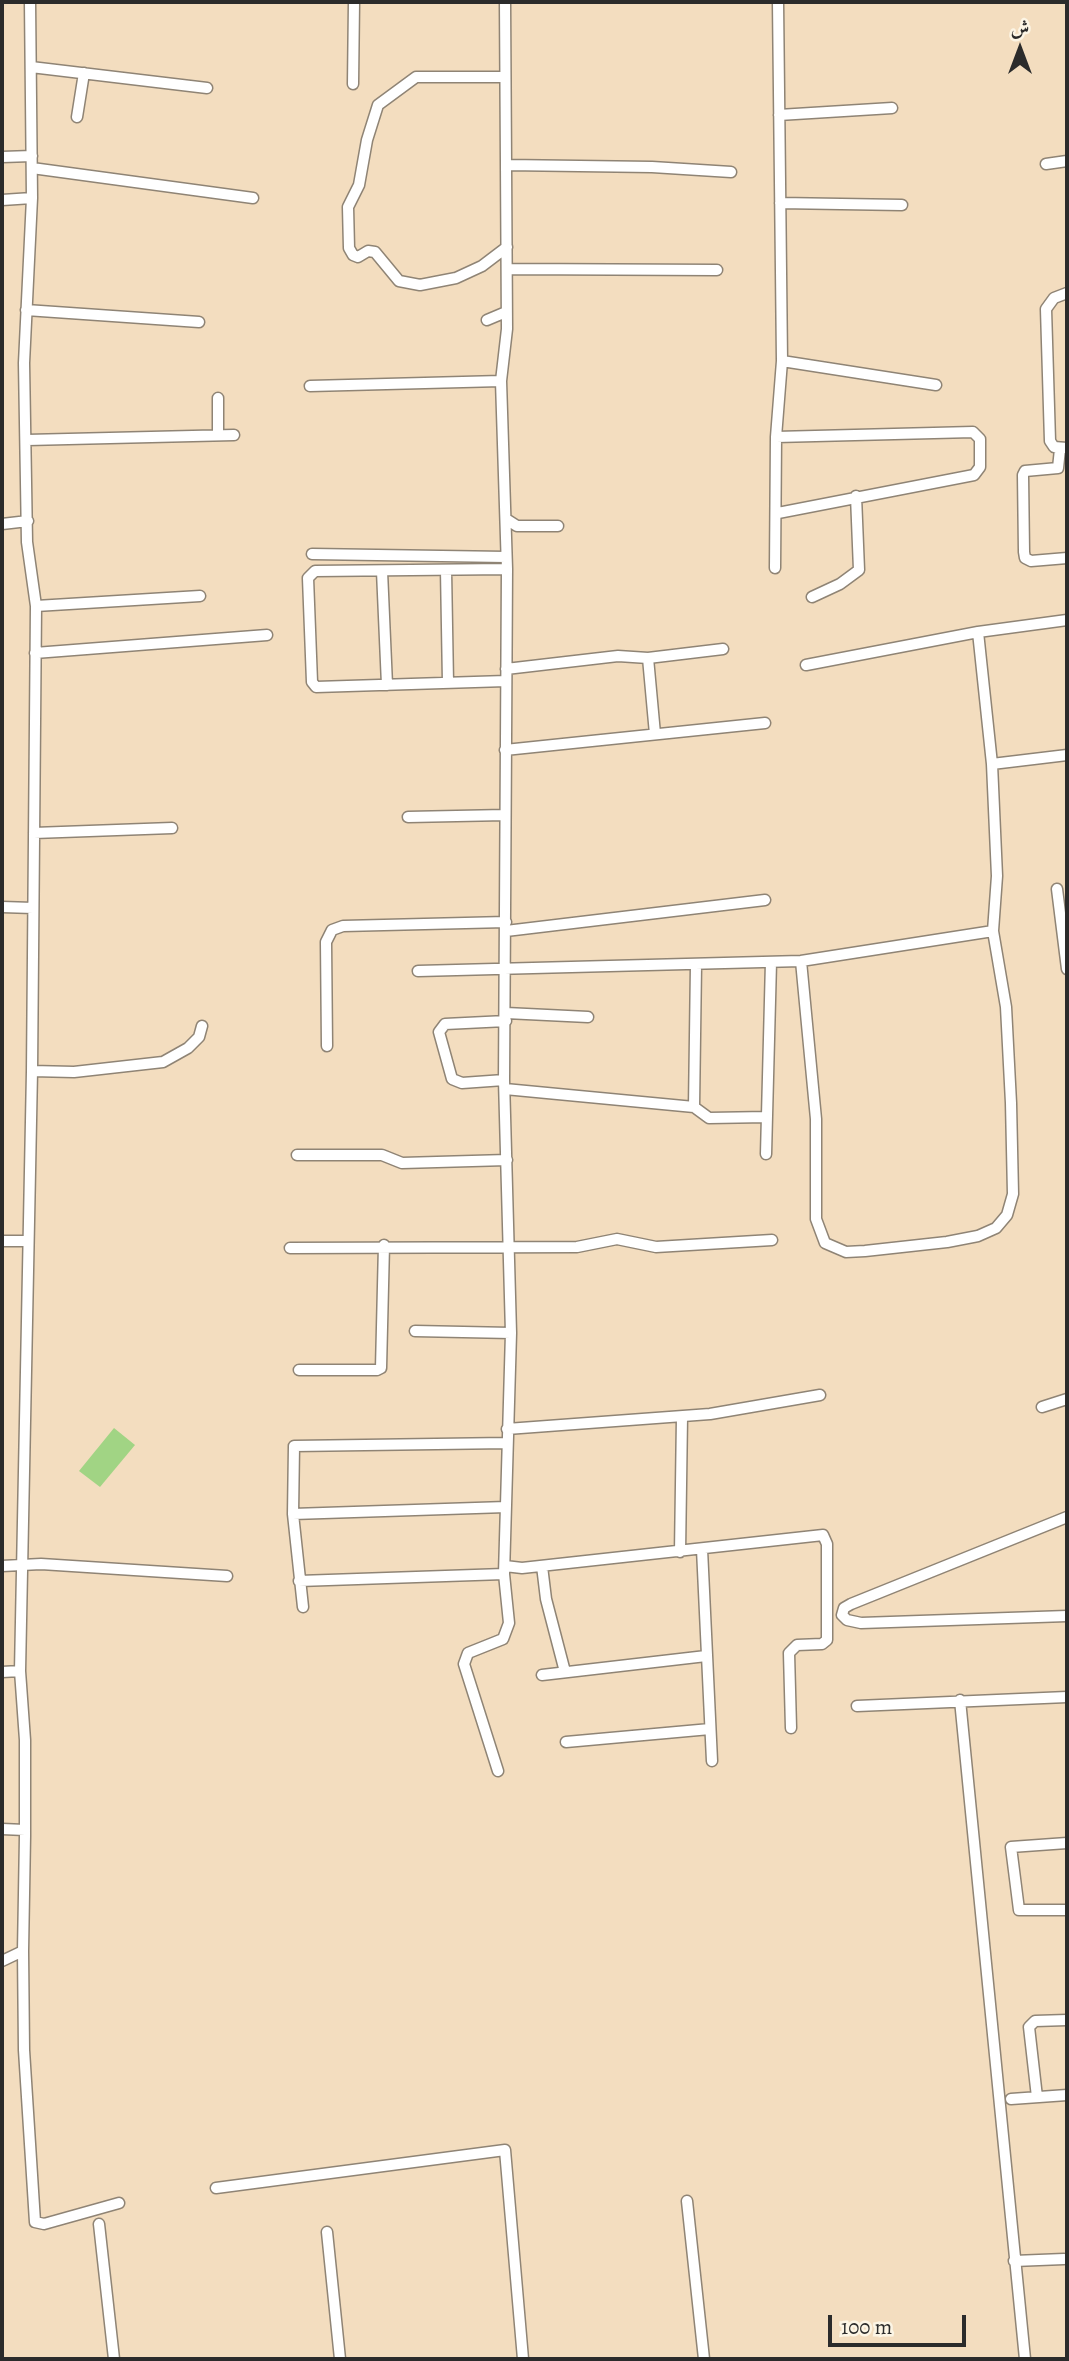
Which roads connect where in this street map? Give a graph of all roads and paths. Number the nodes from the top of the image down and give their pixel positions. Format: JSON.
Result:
{"nodes":[{"id":1,"x":30,"y":2,"type":"edge"},
{"id":2,"x":354,"y":2,"type":"edge"},
{"id":3,"x":505,"y":2,"type":"edge"},
{"id":4,"x":778,"y":2,"type":"edge"},
{"id":5,"x":31,"y":67,"type":"junction"},
{"id":6,"x":84,"y":73,"type":"junction"},
{"id":7,"x":504,"y":77,"type":"junction"},
{"id":8,"x":353,"y":84,"type":"dead end"},
{"id":9,"x":207,"y":88,"type":"dead end"},
{"id":10,"x":892,"y":108,"type":"dead end"},
{"id":11,"x":779,"y":115,"type":"junction"},
{"id":12,"x":77,"y":117,"type":"dead end"},
{"id":13,"x":2,"y":157,"type":"edge"},
{"id":14,"x":1067,"y":161,"type":"edge"},
{"id":15,"x":32,"y":162,"type":"junction"},
{"id":16,"x":1046,"y":164,"type":"dead end"},
{"id":17,"x":507,"y":165,"type":"junction"},
{"id":18,"x":731,"y":172,"type":"dead end"},
{"id":19,"x":32,"y":198,"type":"junction"},
{"id":20,"x":253,"y":198,"type":"dead end"},
{"id":21,"x":2,"y":200,"type":"edge"},
{"id":22,"x":780,"y":203,"type":"junction"},
{"id":23,"x":902,"y":205,"type":"dead end"},
{"id":24,"x":507,"y":247,"type":"junction"},
{"id":25,"x":507,"y":269,"type":"junction"},
{"id":26,"x":717,"y":270,"type":"dead end"},
{"id":27,"x":1067,"y":293,"type":"edge"},
{"id":28,"x":26,"y":310,"type":"junction"},
{"id":29,"x":506,"y":312,"type":"junction"},
{"id":30,"x":487,"y":320,"type":"dead end"},
{"id":31,"x":199,"y":322,"type":"dead end"},
{"id":32,"x":782,"y":361,"type":"junction"},
{"id":33,"x":501,"y":381,"type":"junction"},
{"id":34,"x":936,"y":384,"type":"dead end"},
{"id":35,"x":310,"y":386,"type":"dead end"},
{"id":36,"x":218,"y":398,"type":"dead end"},
{"id":37,"x":218,"y":435,"type":"junction"},
{"id":38,"x":234,"y":435,"type":"dead end"},
{"id":39,"x":776,"y":437,"type":"junction"},
{"id":40,"x":27,"y":440,"type":"junction"},
{"id":41,"x":1064,"y":449,"type":"edge"},
{"id":42,"x":856,"y":496,"type":"junction"},
{"id":43,"x":778,"y":513,"type":"junction"},
{"id":44,"x":506,"y":519,"type":"junction"},
{"id":45,"x":28,"y":521,"type":"junction"},
{"id":46,"x":2,"y":524,"type":"edge"},
{"id":47,"x":558,"y":526,"type":"dead end"},
{"id":48,"x":312,"y":554,"type":"dead end"},
{"id":49,"x":506,"y":557,"type":"junction"},
{"id":50,"x":1067,"y":558,"type":"edge"},
{"id":51,"x":775,"y":568,"type":"dead end"},
{"id":52,"x":507,"y":569,"type":"junction"},
{"id":53,"x":446,"y":570,"type":"junction"},
{"id":54,"x":382,"y":571,"type":"junction"},
{"id":55,"x":200,"y":596,"type":"dead end"},
{"id":56,"x":813,"y":597,"type":"dead end"},
{"id":57,"x":36,"y":606,"type":"junction"},
{"id":58,"x":1067,"y":620,"type":"edge"},
{"id":59,"x":978,"y":632,"type":"junction"},
{"id":60,"x":267,"y":635,"type":"dead end"},
{"id":61,"x":723,"y":649,"type":"dead end"},
{"id":62,"x":35,"y":653,"type":"junction"},
{"id":63,"x":648,"y":659,"type":"junction"},
{"id":64,"x":806,"y":665,"type":"dead end"},
{"id":65,"x":506,"y":668,"type":"junction"},
{"id":66,"x":506,"y":681,"type":"junction"},
{"id":67,"x":448,"y":683,"type":"junction"},
{"id":68,"x":387,"y":685,"type":"junction"},
{"id":69,"x":765,"y":723,"type":"dead end"},
{"id":70,"x":654,"y":734,"type":"junction"},
{"id":71,"x":505,"y":750,"type":"junction"},
{"id":72,"x":1067,"y":755,"type":"edge"},
{"id":73,"x":992,"y":764,"type":"junction"},
{"id":74,"x":505,"y":815,"type":"junction"},
{"id":75,"x":408,"y":817,"type":"dead end"},
{"id":76,"x":172,"y":828,"type":"dead end"},
{"id":77,"x":34,"y":834,"type":"junction"},
{"id":78,"x":1057,"y":889,"type":"dead end"},
{"id":79,"x":765,"y":900,"type":"dead end"},
{"id":80,"x":2,"y":907,"type":"edge"},
{"id":81,"x":33,"y":908,"type":"junction"},
{"id":82,"x":506,"y":927,"type":"junction"},
{"id":83,"x":993,"y":931,"type":"junction"},
{"id":84,"x":801,"y":961,"type":"junction"},
{"id":85,"x":771,"y":962,"type":"junction"},
{"id":86,"x":696,"y":965,"type":"junction"},
{"id":87,"x":1067,"y":969,"type":"edge"},
{"id":88,"x":506,"y":970,"type":"junction"},
{"id":89,"x":418,"y":971,"type":"dead end"},
{"id":90,"x":506,"y":1017,"type":"junction"},
{"id":91,"x":588,"y":1017,"type":"dead end"},
{"id":92,"x":202,"y":1026,"type":"dead end"},
{"id":93,"x":327,"y":1046,"type":"dead end"},
{"id":94,"x":32,"y":1071,"type":"junction"},
{"id":95,"x":504,"y":1085,"type":"junction"},
{"id":96,"x":694,"y":1107,"type":"junction"},
{"id":97,"x":767,"y":1117,"type":"junction"},
{"id":98,"x":766,"y":1154,"type":"dead end"},
{"id":99,"x":297,"y":1155,"type":"dead end"},
{"id":100,"x":507,"y":1160,"type":"junction"},
{"id":101,"x":772,"y":1240,"type":"dead end"},
{"id":102,"x":2,"y":1241,"type":"edge"},
{"id":103,"x":28,"y":1241,"type":"junction"},
{"id":104,"x":384,"y":1245,"type":"junction"},
{"id":105,"x":290,"y":1248,"type":"dead end"},
{"id":106,"x":509,"y":1248,"type":"junction"},
{"id":107,"x":415,"y":1331,"type":"dead end"},
{"id":108,"x":512,"y":1334,"type":"junction"},
{"id":109,"x":299,"y":1370,"type":"dead end"},
{"id":110,"x":820,"y":1395,"type":"dead end"},
{"id":111,"x":1067,"y":1399,"type":"edge"},
{"id":112,"x":1042,"y":1406,"type":"dead end"},
{"id":113,"x":682,"y":1417,"type":"junction"},
{"id":114,"x":508,"y":1429,"type":"junction"},
{"id":115,"x":507,"y":1443,"type":"junction"},
{"id":116,"x":506,"y":1507,"type":"junction"},
{"id":117,"x":293,"y":1514,"type":"junction"},
{"id":118,"x":1067,"y":1517,"type":"edge"},
{"id":119,"x":702,"y":1549,"type":"junction"},
{"id":120,"x":680,"y":1552,"type":"junction"},
{"id":121,"x":2,"y":1566,"type":"edge"},
{"id":122,"x":542,"y":1566,"type":"junction"},
{"id":123,"x":24,"y":1568,"type":"junction"},
{"id":124,"x":504,"y":1570,"type":"junction"},
{"id":125,"x":227,"y":1576,"type":"dead end"},
{"id":126,"x":299,"y":1581,"type":"junction"},
{"id":127,"x":303,"y":1607,"type":"dead end"},
{"id":128,"x":1067,"y":1616,"type":"edge"},
{"id":129,"x":706,"y":1656,"type":"junction"},
{"id":130,"x":564,"y":1668,"type":"dead end"},
{"id":131,"x":20,"y":1671,"type":"junction"},
{"id":132,"x":2,"y":1672,"type":"edge"},
{"id":133,"x":542,"y":1675,"type":"dead end"},
{"id":134,"x":1067,"y":1697,"type":"edge"},
{"id":135,"x":960,"y":1700,"type":"junction"},
{"id":136,"x":857,"y":1706,"type":"dead end"},
{"id":137,"x":791,"y":1728,"type":"dead end"},
{"id":138,"x":710,"y":1729,"type":"junction"},
{"id":139,"x":566,"y":1742,"type":"dead end"},
{"id":140,"x":712,"y":1761,"type":"dead end"},
{"id":141,"x":498,"y":1771,"type":"dead end"},
{"id":142,"x":2,"y":1829,"type":"edge"},
{"id":143,"x":25,"y":1830,"type":"junction"},
{"id":144,"x":1067,"y":1843,"type":"edge"},
{"id":145,"x":1067,"y":1910,"type":"edge"},
{"id":146,"x":23,"y":1951,"type":"junction"},
{"id":147,"x":2,"y":1961,"type":"edge"},
{"id":148,"x":1067,"y":2020,"type":"edge"},
{"id":149,"x":1067,"y":2095,"type":"edge"},
{"id":150,"x":1037,"y":2097,"type":"junction"},
{"id":151,"x":1011,"y":2098,"type":"dead end"},
{"id":152,"x":216,"y":2188,"type":"dead end"},
{"id":153,"x":687,"y":2201,"type":"dead end"},
{"id":154,"x":119,"y":2203,"type":"dead end"},
{"id":155,"x":99,"y":2224,"type":"dead end"},
{"id":156,"x":327,"y":2232,"type":"dead end"},
{"id":157,"x":1064,"y":2259,"type":"dead end"},
{"id":158,"x":1014,"y":2261,"type":"junction"},
{"id":159,"x":114,"y":2359,"type":"edge"},
{"id":160,"x":340,"y":2359,"type":"edge"},
{"id":161,"x":523,"y":2359,"type":"edge"},
{"id":162,"x":704,"y":2359,"type":"edge"},
{"id":163,"x":1025,"y":2359,"type":"edge"}],
"edges":[{"from":1,"to":5,"type":"street"},
{"from":2,"to":8,"type":"street"},
{"from":3,"to":7,"type":"street"},
{"from":4,"to":11,"type":"street"},
{"from":5,"to":6,"type":"street"},
{"from":5,"to":15,"type":"street"},
{"from":6,"to":9,"type":"street"},
{"from":6,"to":12,"type":"street"},
{"from":7,"to":17,"type":"street"},
{"from":7,"to":24,"type":"street"},
{"from":10,"to":11,"type":"street"},
{"from":11,"to":22,"type":"street"},
{"from":13,"to":15,"type":"street"},
{"from":14,"to":16,"type":"street"},
{"from":15,"to":19,"type":"street"},
{"from":15,"to":20,"type":"street"},
{"from":17,"to":18,"type":"street"},
{"from":17,"to":24,"type":"street"},
{"from":19,"to":21,"type":"street"},
{"from":19,"to":28,"type":"street"},
{"from":22,"to":23,"type":"street"},
{"from":22,"to":32,"type":"street"},
{"from":24,"to":25,"type":"street"},
{"from":25,"to":26,"type":"street"},
{"from":25,"to":29,"type":"street"},
{"from":27,"to":41,"type":"street"},
{"from":28,"to":31,"type":"street"},
{"from":28,"to":40,"type":"street"},
{"from":29,"to":30,"type":"street"},
{"from":29,"to":33,"type":"street"},
{"from":32,"to":34,"type":"street"},
{"from":32,"to":39,"type":"street"},
{"from":33,"to":35,"type":"street"},
{"from":33,"to":44,"type":"street"},
{"from":36,"to":37,"type":"street"},
{"from":37,"to":38,"type":"street"},
{"from":37,"to":40,"type":"street"},
{"from":39,"to":42,"type":"street"},
{"from":39,"to":43,"type":"street"},
{"from":40,"to":45,"type":"street"},
{"from":41,"to":50,"type":"street"},
{"from":42,"to":43,"type":"street"},
{"from":42,"to":56,"type":"street"},
{"from":43,"to":51,"type":"street"},
{"from":44,"to":47,"type":"street"},
{"from":44,"to":49,"type":"street"},
{"from":45,"to":46,"type":"street"},
{"from":45,"to":57,"type":"street"},
{"from":48,"to":49,"type":"street"},
{"from":49,"to":52,"type":"street"},
{"from":52,"to":53,"type":"street"},
{"from":52,"to":65,"type":"street"},
{"from":53,"to":54,"type":"street"},
{"from":53,"to":67,"type":"street"},
{"from":54,"to":68,"type":"street"},
{"from":54,"to":68,"type":"street"},
{"from":55,"to":57,"type":"street"},
{"from":57,"to":62,"type":"street"},
{"from":58,"to":59,"type":"street"},
{"from":59,"to":64,"type":"street"},
{"from":59,"to":73,"type":"street"},
{"from":60,"to":62,"type":"street"},
{"from":61,"to":63,"type":"street"},
{"from":62,"to":77,"type":"street"},
{"from":63,"to":65,"type":"street"},
{"from":63,"to":70,"type":"street"},
{"from":65,"to":66,"type":"street"},
{"from":66,"to":67,"type":"street"},
{"from":66,"to":71,"type":"street"},
{"from":67,"to":68,"type":"street"},
{"from":69,"to":70,"type":"street"},
{"from":70,"to":71,"type":"street"},
{"from":71,"to":74,"type":"street"},
{"from":72,"to":73,"type":"street"},
{"from":73,"to":83,"type":"street"},
{"from":74,"to":75,"type":"street"},
{"from":74,"to":82,"type":"street"},
{"from":76,"to":77,"type":"street"},
{"from":77,"to":81,"type":"street"},
{"from":78,"to":87,"type":"street"},
{"from":79,"to":82,"type":"street"},
{"from":80,"to":81,"type":"street"},
{"from":81,"to":94,"type":"street"},
{"from":82,"to":88,"type":"street"},
{"from":82,"to":93,"type":"street"},
{"from":83,"to":84,"type":"street"},
{"from":83,"to":84,"type":"street"},
{"from":84,"to":85,"type":"street"},
{"from":85,"to":86,"type":"street"},
{"from":85,"to":97,"type":"street"},
{"from":86,"to":88,"type":"street"},
{"from":86,"to":96,"type":"street"},
{"from":88,"to":89,"type":"street"},
{"from":88,"to":90,"type":"street"},
{"from":90,"to":91,"type":"street"},
{"from":90,"to":95,"type":"street"},
{"from":90,"to":95,"type":"street"},
{"from":92,"to":94,"type":"street"},
{"from":94,"to":103,"type":"street"},
{"from":95,"to":96,"type":"street"},
{"from":95,"to":100,"type":"street"},
{"from":96,"to":97,"type":"street"},
{"from":97,"to":98,"type":"street"},
{"from":99,"to":100,"type":"street"},
{"from":100,"to":106,"type":"street"},
{"from":101,"to":106,"type":"street"},
{"from":102,"to":103,"type":"street"},
{"from":103,"to":123,"type":"street"},
{"from":104,"to":105,"type":"street"},
{"from":104,"to":106,"type":"street"},
{"from":104,"to":109,"type":"street"},
{"from":106,"to":108,"type":"street"},
{"from":107,"to":108,"type":"street"},
{"from":108,"to":114,"type":"street"},
{"from":110,"to":113,"type":"street"},
{"from":111,"to":112,"type":"street"},
{"from":113,"to":114,"type":"street"},
{"from":113,"to":120,"type":"street"},
{"from":114,"to":115,"type":"street"},
{"from":115,"to":116,"type":"street"},
{"from":115,"to":117,"type":"street"},
{"from":116,"to":117,"type":"street"},
{"from":116,"to":124,"type":"street"},
{"from":117,"to":126,"type":"street"},
{"from":118,"to":128,"type":"street"},
{"from":119,"to":120,"type":"street"},
{"from":119,"to":129,"type":"street"},
{"from":119,"to":137,"type":"street"},
{"from":120,"to":122,"type":"street"},
{"from":121,"to":123,"type":"street"},
{"from":122,"to":124,"type":"street"},
{"from":122,"to":130,"type":"street"},
{"from":123,"to":125,"type":"street"},
{"from":123,"to":131,"type":"street"},
{"from":124,"to":126,"type":"street"},
{"from":124,"to":141,"type":"street"},
{"from":126,"to":127,"type":"street"},
{"from":129,"to":133,"type":"street"},
{"from":129,"to":138,"type":"street"},
{"from":131,"to":132,"type":"street"},
{"from":131,"to":143,"type":"street"},
{"from":134,"to":135,"type":"street"},
{"from":135,"to":136,"type":"street"},
{"from":135,"to":158,"type":"street"},
{"from":138,"to":139,"type":"street"},
{"from":138,"to":140,"type":"street"},
{"from":142,"to":143,"type":"street"},
{"from":143,"to":146,"type":"street"},
{"from":144,"to":145,"type":"street"},
{"from":146,"to":147,"type":"street"},
{"from":146,"to":154,"type":"street"},
{"from":148,"to":150,"type":"street"},
{"from":149,"to":150,"type":"street"},
{"from":150,"to":151,"type":"street"},
{"from":152,"to":161,"type":"street"},
{"from":153,"to":162,"type":"street"},
{"from":155,"to":159,"type":"street"},
{"from":156,"to":160,"type":"street"},
{"from":157,"to":158,"type":"street"},
{"from":158,"to":163,"type":"street"}]}
